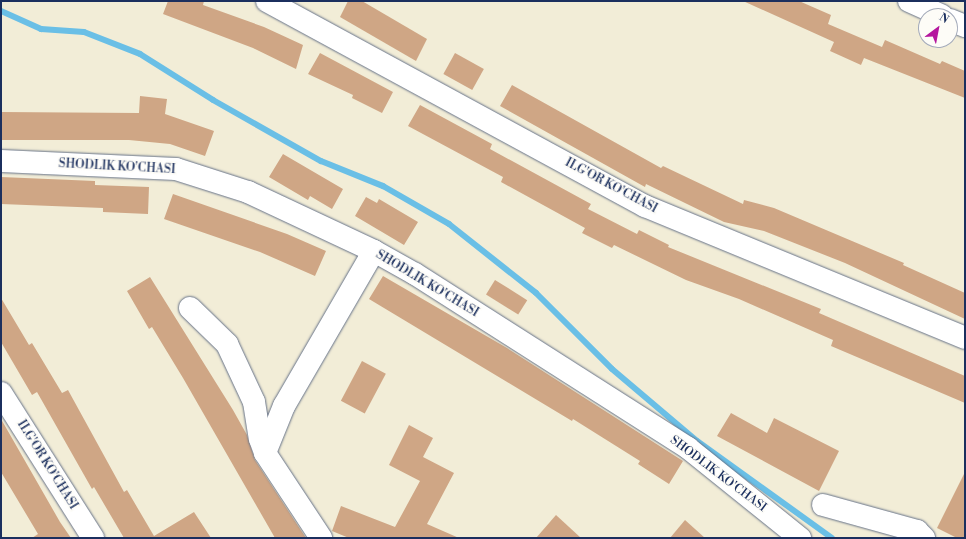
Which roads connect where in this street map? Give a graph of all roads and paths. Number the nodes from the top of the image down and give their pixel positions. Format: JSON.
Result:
{"nodes":[{"id":1,"x":909,"y":1,"type":"edge"},
{"id":2,"x":271,"y":2,"type":"edge"},
{"id":3,"x":924,"y":8,"type":"edge"},
{"id":4,"x":1,"y":161,"type":"edge"},
{"id":5,"x":374,"y":251,"type":"junction"},
{"id":6,"x":190,"y":308,"type":"dead end"},
{"id":7,"x":965,"y":338,"type":"edge"},
{"id":8,"x":1,"y":393,"type":"edge"},
{"id":9,"x":265,"y":454,"type":"junction"},
{"id":10,"x":823,"y":505,"type":"dead end"},
{"id":11,"x":93,"y":538,"type":"edge"},
{"id":12,"x":321,"y":538,"type":"edge"},
{"id":13,"x":800,"y":538,"type":"edge"},
{"id":14,"x":924,"y":538,"type":"edge"}],
"edges":[{"from":1,"to":3,"type":"street"},
{"from":2,"to":7,"type":"street","name":"ILG'OR KO'CHASI"},
{"from":4,"to":5,"type":"street","name":"SHODLIK KO'CHASI"},
{"from":5,"to":9,"type":"street"},
{"from":5,"to":13,"type":"street","name":"SHODLIK KO'CHASI"},
{"from":6,"to":9,"type":"street"},
{"from":8,"to":11,"type":"street","name":"ILG'OR KO'CHASI"},
{"from":9,"to":12,"type":"street"},
{"from":10,"to":14,"type":"street"}]}
